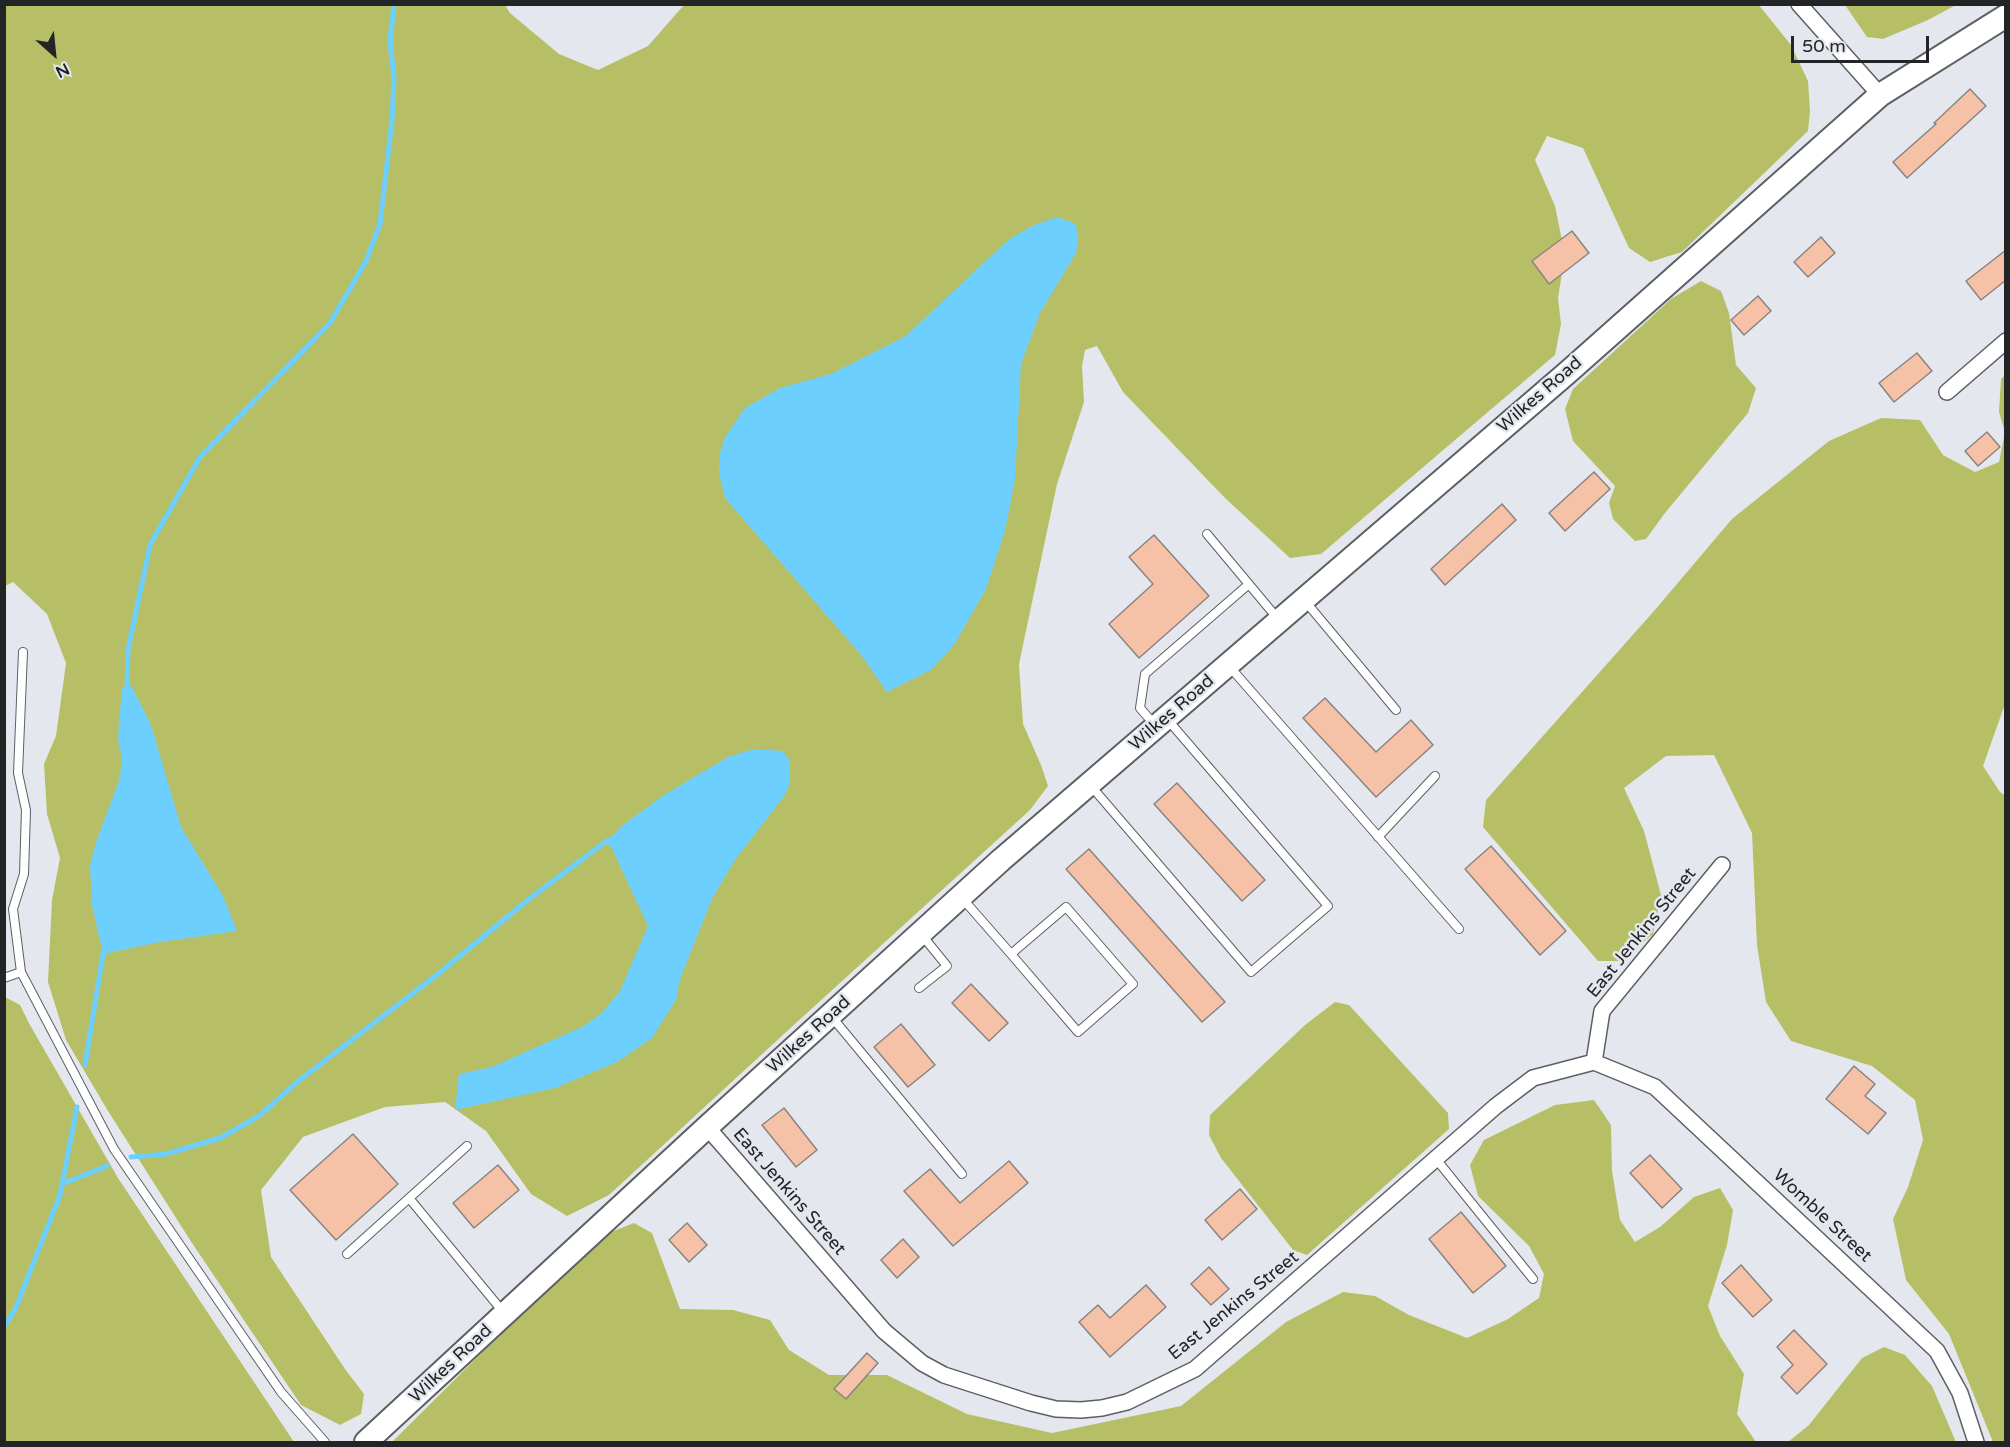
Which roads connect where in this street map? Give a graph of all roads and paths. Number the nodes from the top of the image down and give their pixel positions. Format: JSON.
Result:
{"nodes":[{"id":1,"x":1799,"y":4,"type":"edge"},
{"id":2,"x":2006,"y":16,"type":"edge"},
{"id":3,"x":1880,"y":95,"type":"junction"},
{"id":4,"x":2006,"y":341,"type":"edge"},
{"id":5,"x":1947,"y":392,"type":"dead end"},
{"id":6,"x":1207,"y":534,"type":"dead end"},
{"id":7,"x":1249,"y":584,"type":"junction"},
{"id":8,"x":1304,"y":600,"type":"junction"},
{"id":9,"x":1279,"y":620,"type":"junction"},
{"id":10,"x":23,"y":652,"type":"dead end"},
{"id":11,"x":1228,"y":665,"type":"junction"},
{"id":12,"x":1396,"y":710,"type":"dead end"},
{"id":13,"x":1161,"y":722,"type":"junction"},
{"id":14,"x":1435,"y":776,"type":"dead end"},
{"id":15,"x":1089,"y":784,"type":"junction"},
{"id":16,"x":1378,"y":837,"type":"junction"},
{"id":17,"x":1722,"y":865,"type":"dead end"},
{"id":18,"x":962,"y":896,"type":"junction"},
{"id":19,"x":1459,"y":929,"type":"dead end"},
{"id":20,"x":920,"y":933,"type":"junction"},
{"id":21,"x":1011,"y":954,"type":"junction"},
{"id":22,"x":21,"y":972,"type":"junction"},
{"id":23,"x":4,"y":978,"type":"edge"},
{"id":24,"x":919,"y":988,"type":"dead end"},
{"id":25,"x":831,"y":1015,"type":"junction"},
{"id":26,"x":1594,"y":1062,"type":"junction"},
{"id":27,"x":707,"y":1127,"type":"junction"},
{"id":28,"x":467,"y":1146,"type":"dead end"},
{"id":29,"x":1436,"y":1159,"type":"junction"},
{"id":30,"x":962,"y":1174,"type":"dead end"},
{"id":31,"x":409,"y":1198,"type":"junction"},
{"id":32,"x":346,"y":1254,"type":"dead end"},
{"id":33,"x":1533,"y":1279,"type":"dead end"},
{"id":34,"x":505,"y":1314,"type":"junction"},
{"id":35,"x":325,"y":1443,"type":"edge"},
{"id":36,"x":366,"y":1443,"type":"edge"},
{"id":37,"x":1976,"y":1443,"type":"edge"}],
"edges":[{"from":1,"to":3,"type":"street"},
{"from":2,"to":3,"type":"street","name":"Wilkes Road"},
{"from":3,"to":8,"type":"street","name":"Wilkes Road"},
{"from":4,"to":5,"type":"street"},
{"from":6,"to":7,"type":"lane"},
{"from":7,"to":9,"type":"lane"},
{"from":7,"to":13,"type":"lane"},
{"from":8,"to":9,"type":"street","name":"Wilkes Road"},
{"from":8,"to":12,"type":"lane"},
{"from":9,"to":11,"type":"street","name":"Wilkes Road"},
{"from":10,"to":22,"type":"lane"},
{"from":11,"to":13,"type":"street","name":"Wilkes Road"},
{"from":11,"to":16,"type":"lane"},
{"from":13,"to":15,"type":"street","name":"Wilkes Road"},
{"from":13,"to":15,"type":"lane"},
{"from":14,"to":16,"type":"lane"},
{"from":15,"to":18,"type":"street","name":"Wilkes Road"},
{"from":16,"to":19,"type":"lane"},
{"from":17,"to":26,"type":"street","name":"East Jenkins Street"},
{"from":18,"to":20,"type":"street","name":"Wilkes Road"},
{"from":18,"to":21,"type":"lane"},
{"from":20,"to":24,"type":"lane"},
{"from":20,"to":25,"type":"street","name":"Wilkes Road"},
{"from":21,"to":21,"type":"lane"},
{"from":22,"to":23,"type":"lane"},
{"from":22,"to":35,"type":"lane"},
{"from":25,"to":27,"type":"street","name":"Wilkes Road"},
{"from":25,"to":30,"type":"lane"},
{"from":26,"to":29,"type":"street","name":"East Jenkins Street"},
{"from":26,"to":37,"type":"street","name":"Womble Street"},
{"from":27,"to":29,"type":"street","name":"East Jenkins Street"},
{"from":27,"to":34,"type":"street","name":"Wilkes Road"},
{"from":28,"to":31,"type":"lane"},
{"from":29,"to":33,"type":"lane"},
{"from":31,"to":32,"type":"lane"},
{"from":31,"to":34,"type":"lane"},
{"from":34,"to":36,"type":"street","name":"Wilkes Road"}]}
